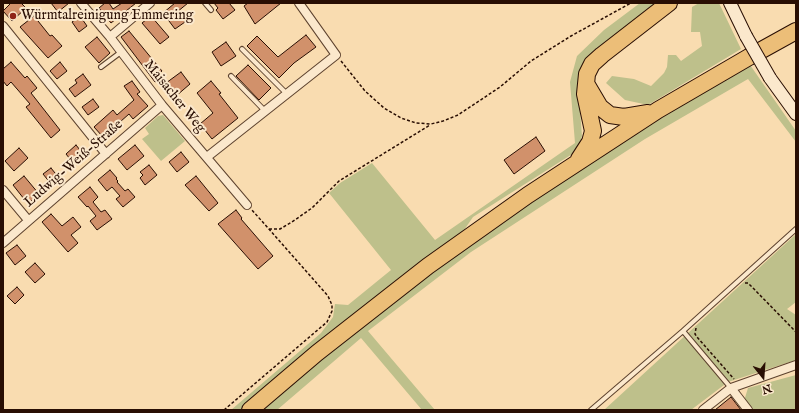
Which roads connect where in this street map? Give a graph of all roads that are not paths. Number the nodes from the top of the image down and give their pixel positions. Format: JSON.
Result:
{"nodes":[{"id":1,"x":82,"y":3,"type":"edge"},
{"id":2,"x":150,"y":3,"type":"edge"},
{"id":3,"x":206,"y":3,"type":"edge"},
{"id":4,"x":299,"y":3,"type":"edge"},
{"id":5,"x":670,"y":3,"type":"edge"},
{"id":6,"x":730,"y":3,"type":"edge"},
{"id":7,"x":211,"y":10,"type":"dead end"},
{"id":8,"x":3,"y":26,"type":"edge"},
{"id":9,"x":796,"y":31,"type":"edge"},
{"id":10,"x":110,"y":37,"type":"junction"},
{"id":11,"x":242,"y":49,"type":"dead end"},
{"id":12,"x":122,"y":52,"type":"junction"},
{"id":13,"x":101,"y":67,"type":"dead end"},
{"id":14,"x":231,"y":76,"type":"dead end"},
{"id":15,"x":585,"y":82,"type":"junction"},
{"id":16,"x":287,"y":94,"type":"junction"},
{"id":17,"x":162,"y":105,"type":"junction"},
{"id":18,"x":658,"y":110,"type":"junction"},
{"id":19,"x":266,"y":111,"type":"junction"},
{"id":20,"x":796,"y":114,"type":"edge"},
{"id":21,"x":106,"y":154,"type":"junction"},
{"id":22,"x":207,"y":157,"type":"junction"},
{"id":23,"x":576,"y":163,"type":"junction"},
{"id":24,"x":3,"y":190,"type":"edge"},
{"id":25,"x":247,"y":205,"type":"road end"},
{"id":26,"x":28,"y":220,"type":"junction"},
{"id":27,"x":796,"y":229,"type":"edge"},
{"id":28,"x":3,"y":243,"type":"edge"},
{"id":29,"x":683,"y":331,"type":"junction"},
{"id":30,"x":796,"y":366,"type":"edge"},
{"id":31,"x":734,"y":387,"type":"junction"},
{"id":32,"x":250,"y":410,"type":"edge"},
{"id":33,"x":591,"y":410,"type":"edge"},
{"id":34,"x":704,"y":410,"type":"edge"},
{"id":35,"x":748,"y":410,"type":"edge"}],
"edges":[{"from":1,"to":10,"type":"street","name":"Maisacher Weg"},
{"from":2,"to":10,"type":"street"},
{"from":3,"to":7,"type":"lane"},
{"from":4,"to":16,"type":"street"},
{"from":5,"to":15,"type":"highway"},
{"from":6,"to":20,"type":"street","bridge":true},
{"from":8,"to":21,"type":"street"},
{"from":9,"to":18,"type":"highway"},
{"from":10,"to":12,"type":"street","name":"Maisacher Weg"},
{"from":11,"to":16,"type":"lane"},
{"from":12,"to":13,"type":"lane"},
{"from":12,"to":17,"type":"street","name":"Maisacher Weg"},
{"from":14,"to":19,"type":"lane"},
{"from":15,"to":18,"type":"highway"},
{"from":15,"to":23,"type":"highway"},
{"from":16,"to":19,"type":"street"},
{"from":17,"to":21,"type":"street","name":"Ludwig-Weiß-Straße"},
{"from":17,"to":22,"type":"street","name":"Maisacher Weg"},
{"from":18,"to":23,"type":"highway"},
{"from":19,"to":22,"type":"street"},
{"from":21,"to":26,"type":"street","name":"Ludwig-Weiß-Straße"},
{"from":22,"to":25,"type":"street","name":"Maisacher Weg"},
{"from":23,"to":32,"type":"highway"},
{"from":24,"to":26,"type":"street"},
{"from":26,"to":28,"type":"street","name":"Ludwig-Weiß-Straße"},
{"from":27,"to":29,"type":"lane"},
{"from":29,"to":31,"type":"lane"},
{"from":29,"to":33,"type":"lane"},
{"from":30,"to":31,"type":"street"},
{"from":31,"to":34,"type":"street"},
{"from":31,"to":35,"type":"street"}]}
